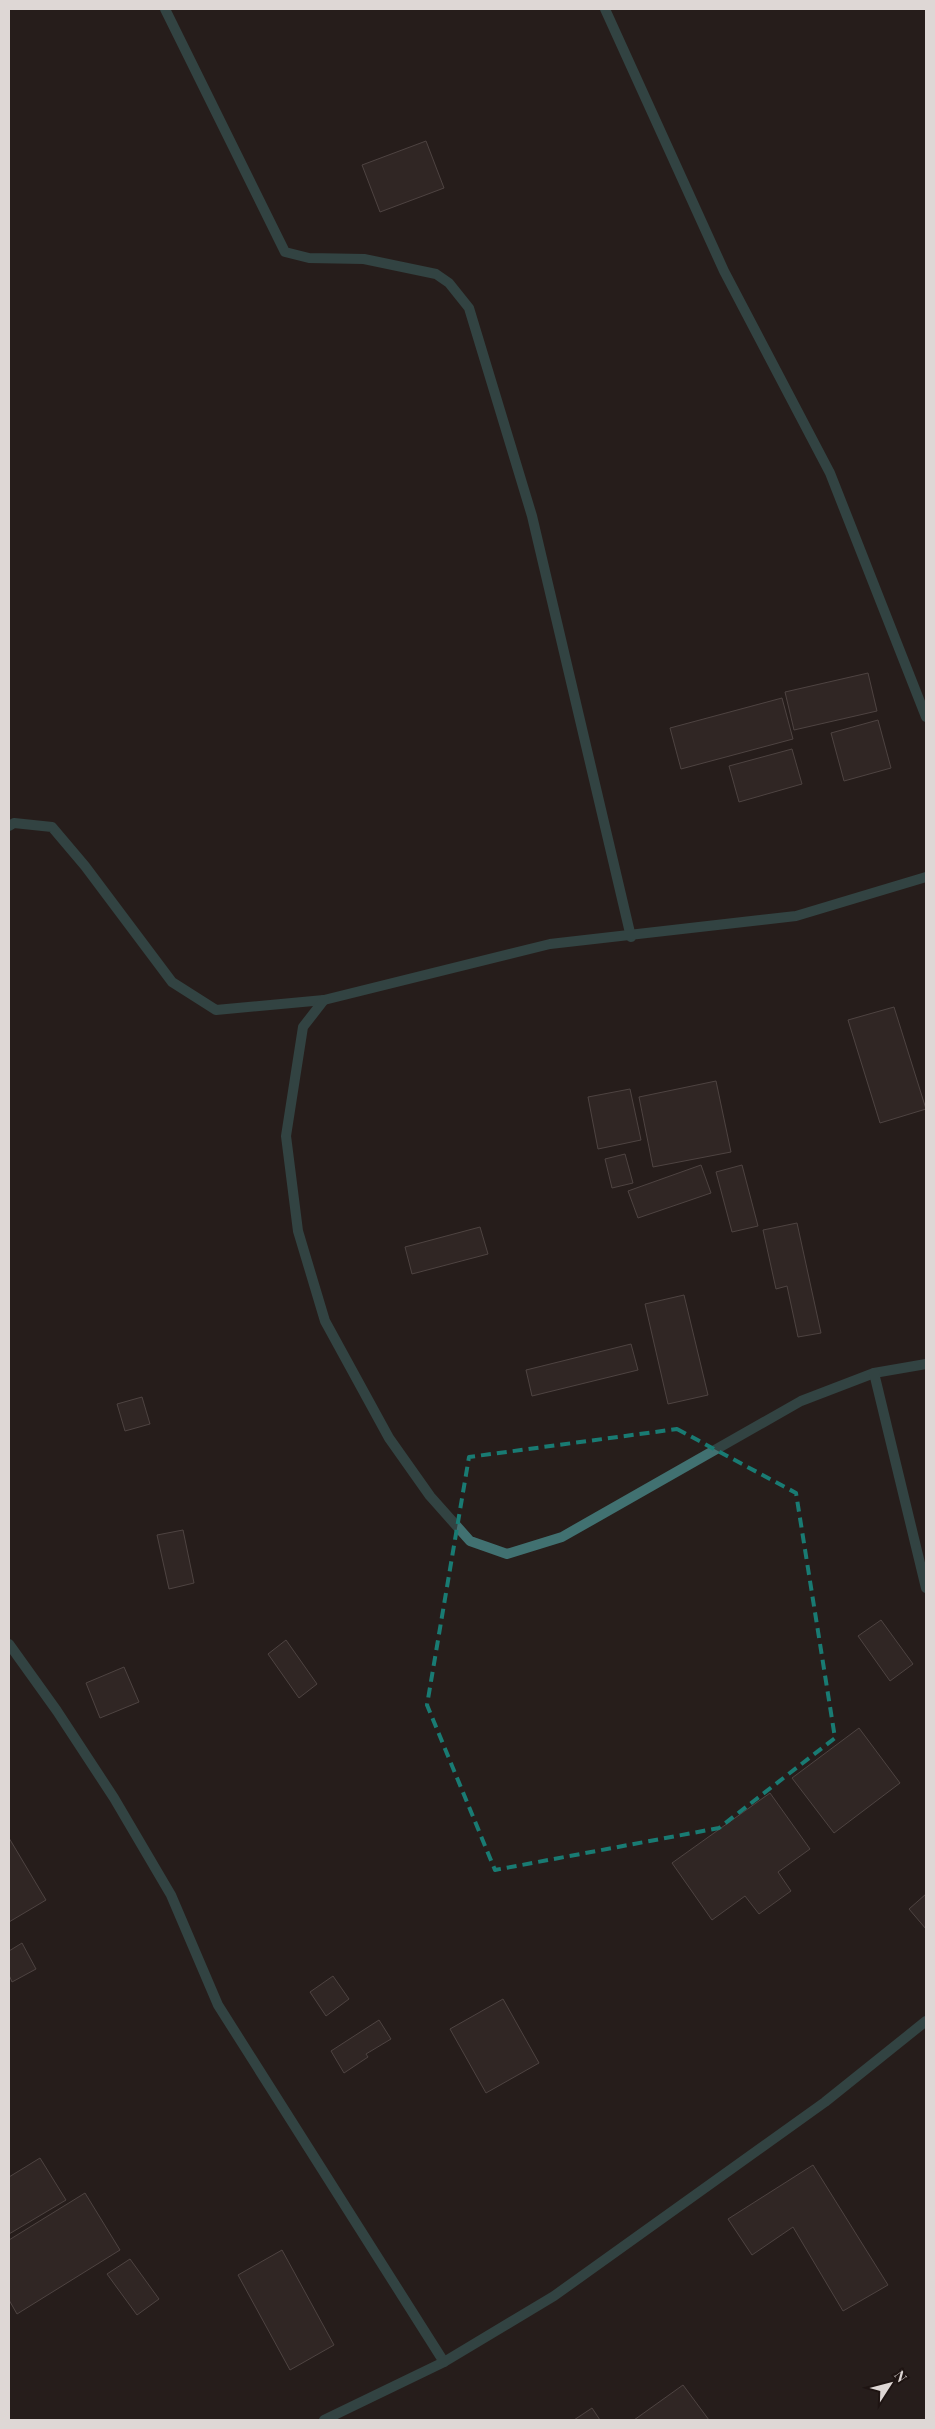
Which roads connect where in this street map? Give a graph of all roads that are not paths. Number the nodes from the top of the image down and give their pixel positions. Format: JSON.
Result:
{"nodes":[{"id":1,"x":165,"y":9,"type":"edge"},
{"id":2,"x":606,"y":9,"type":"edge"},
{"id":3,"x":926,"y":717,"type":"edge"},
{"id":4,"x":9,"y":826,"type":"edge"},
{"id":5,"x":926,"y":877,"type":"edge"},
{"id":6,"x":631,"y":936,"type":"junction"},
{"id":7,"x":324,"y":1000,"type":"junction"},
{"id":8,"x":926,"y":1364,"type":"edge"},
{"id":9,"x":874,"y":1373,"type":"junction"},
{"id":10,"x":926,"y":1588,"type":"edge"},
{"id":11,"x":9,"y":1644,"type":"edge"},
{"id":12,"x":926,"y":2021,"type":"edge"},
{"id":13,"x":444,"y":2362,"type":"junction"},
{"id":14,"x":324,"y":2420,"type":"edge"}],
"edges":[{"from":1,"to":6,"type":"street"},
{"from":2,"to":3,"type":"street"},
{"from":4,"to":7,"type":"street"},
{"from":5,"to":6,"type":"street"},
{"from":6,"to":7,"type":"street"},
{"from":7,"to":9,"type":"street"},
{"from":8,"to":9,"type":"street"},
{"from":9,"to":10,"type":"street"},
{"from":11,"to":13,"type":"street"},
{"from":12,"to":13,"type":"street"},
{"from":13,"to":14,"type":"street"}]}
